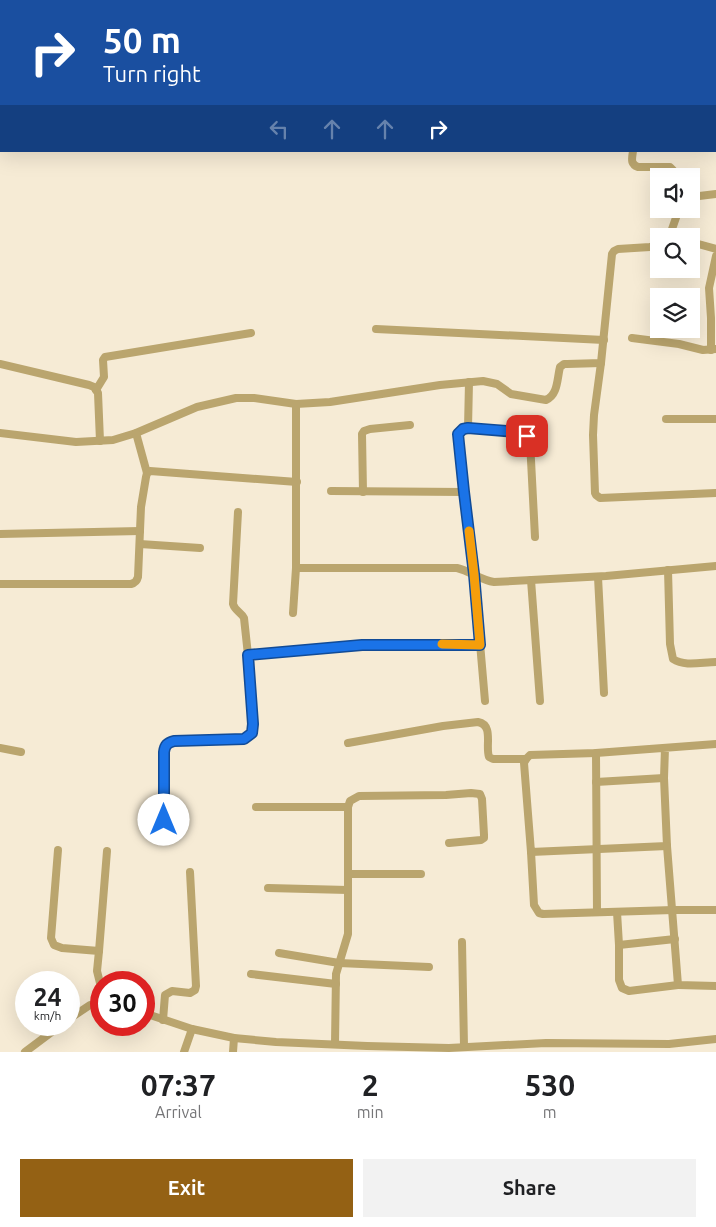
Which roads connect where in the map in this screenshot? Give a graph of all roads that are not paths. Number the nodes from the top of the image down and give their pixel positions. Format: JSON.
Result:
{"nodes":[{"id":1,"x":633,"y":152,"type":"edge"},
{"id":2,"x":671,"y":168,"type":"edge"},
{"id":3,"x":716,"y":194,"type":"edge"},
{"id":4,"x":700,"y":196,"type":"edge"},
{"id":5,"x":700,"y":245,"type":"edge"},
{"id":6,"x":650,"y":247,"type":"edge"},
{"id":7,"x":716,"y":249,"type":"edge"},
{"id":8,"x":716,"y":256,"type":"edge"},
{"id":9,"x":376,"y":329,"type":"dead end"},
{"id":10,"x":252,"y":333,"type":"dead end"},
{"id":11,"x":632,"y":338,"type":"dead end"},
{"id":12,"x":604,"y":340,"type":"junction"},
{"id":13,"x":713,"y":350,"type":"edge"},
{"id":14,"x":601,"y":362,"type":"junction"},
{"id":15,"x":0,"y":364,"type":"edge"},
{"id":16,"x":469,"y":382,"type":"junction"},
{"id":17,"x":96,"y":390,"type":"junction"},
{"id":18,"x":296,"y":404,"type":"junction"},
{"id":19,"x":666,"y":419,"type":"dead end"},
{"id":20,"x":716,"y":419,"type":"edge"},
{"id":21,"x":410,"y":425,"type":"dead end"},
{"id":22,"x":468,"y":428,"type":"junction"},
{"id":23,"x":0,"y":433,"type":"edge"},
{"id":24,"x":136,"y":433,"type":"junction"},
{"id":25,"x":100,"y":441,"type":"junction"},
{"id":26,"x":147,"y":473,"type":"junction"},
{"id":27,"x":297,"y":482,"type":"junction"},
{"id":28,"x":332,"y":492,"type":"dead end"},
{"id":29,"x":362,"y":492,"type":"junction"},
{"id":30,"x":464,"y":492,"type":"junction"},
{"id":31,"x":716,"y":492,"type":"edge"},
{"id":32,"x":238,"y":512,"type":"dead end"},
{"id":33,"x":140,"y":531,"type":"junction"},
{"id":34,"x":0,"y":534,"type":"edge"},
{"id":35,"x":534,"y":537,"type":"dead end"},
{"id":36,"x":140,"y":544,"type":"junction"},
{"id":37,"x":200,"y":548,"type":"dead end"},
{"id":38,"x":716,"y":566,"type":"edge"},
{"id":39,"x":296,"y":568,"type":"junction"},
{"id":40,"x":668,"y":570,"type":"junction"},
{"id":41,"x":474,"y":574,"type":"junction"},
{"id":42,"x":598,"y":577,"type":"junction"},
{"id":43,"x":531,"y":580,"type":"junction"},
{"id":44,"x":0,"y":584,"type":"edge"},
{"id":45,"x":293,"y":613,"type":"dead end"},
{"id":46,"x":480,"y":645,"type":"junction"},
{"id":47,"x":248,"y":655,"type":"junction"},
{"id":48,"x":716,"y":662,"type":"edge"},
{"id":49,"x":604,"y":693,"type":"dead end"},
{"id":50,"x":485,"y":701,"type":"dead end"},
{"id":51,"x":540,"y":702,"type":"dead end"},
{"id":52,"x":348,"y":743,"type":"dead end"},
{"id":53,"x":716,"y":744,"type":"edge"},
{"id":54,"x":0,"y":748,"type":"edge"},
{"id":55,"x":665,"y":748,"type":"junction"},
{"id":56,"x":20,"y":752,"type":"dead end"},
{"id":57,"x":596,"y":753,"type":"junction"},
{"id":58,"x":526,"y":759,"type":"junction"},
{"id":59,"x":664,"y":778,"type":"junction"},
{"id":60,"x":596,"y":782,"type":"junction"},
{"id":61,"x":256,"y":807,"type":"dead end"},
{"id":62,"x":348,"y":807,"type":"junction"},
{"id":63,"x":164,"y":838,"type":"dead end"},
{"id":64,"x":449,"y":843,"type":"dead end"},
{"id":65,"x":667,"y":846,"type":"junction"},
{"id":66,"x":58,"y":850,"type":"dead end"},
{"id":67,"x":596,"y":850,"type":"junction"},
{"id":68,"x":107,"y":851,"type":"dead end"},
{"id":69,"x":531,"y":852,"type":"junction"},
{"id":70,"x":190,"y":872,"type":"dead end"},
{"id":71,"x":348,"y":874,"type":"junction"},
{"id":72,"x":421,"y":874,"type":"dead end"},
{"id":73,"x":268,"y":888,"type":"dead end"},
{"id":74,"x":348,"y":890,"type":"junction"},
{"id":75,"x":673,"y":910,"type":"junction"},
{"id":76,"x":716,"y":910,"type":"edge"},
{"id":77,"x":597,"y":912,"type":"junction"},
{"id":78,"x":617,"y":912,"type":"junction"},
{"id":79,"x":675,"y":939,"type":"junction"},
{"id":80,"x":462,"y":942,"type":"dead end"},
{"id":81,"x":619,"y":945,"type":"junction"},
{"id":82,"x":99,"y":950,"type":"junction"},
{"id":83,"x":279,"y":953,"type":"dead end"},
{"id":84,"x":339,"y":963,"type":"junction"},
{"id":85,"x":429,"y":967,"type":"dead end"},
{"id":86,"x":97,"y":971,"type":"edge"},
{"id":87,"x":252,"y":974,"type":"dead end"},
{"id":88,"x":336,"y":984,"type":"junction"},
{"id":89,"x":678,"y":985,"type":"junction"},
{"id":90,"x":716,"y":986,"type":"edge"},
{"id":91,"x":155,"y":1017,"type":"edge"},
{"id":92,"x":163,"y":1020,"type":"junction"},
{"id":93,"x":192,"y":1029,"type":"junction"},
{"id":94,"x":46,"y":1036,"type":"edge"},
{"id":95,"x":234,"y":1038,"type":"junction"},
{"id":96,"x":716,"y":1039,"type":"edge"},
{"id":97,"x":335,"y":1044,"type":"junction"},
{"id":98,"x":464,"y":1046,"type":"junction"},
{"id":99,"x":616,"y":1048,"type":"edge"},
{"id":100,"x":669,"y":1048,"type":"edge"},
{"id":101,"x":366,"y":1049,"type":"edge"},
{"id":102,"x":502,"y":1049,"type":"edge"},
{"id":103,"x":25,"y":1052,"type":"edge"},
{"id":104,"x":184,"y":1052,"type":"edge"},
{"id":105,"x":232,"y":1052,"type":"edge"}],
"edges":[{"from":1,"to":2,"type":"street"},
{"from":3,"to":4,"type":"street"},
{"from":5,"to":7,"type":"street"},
{"from":6,"to":12,"type":"street"},
{"from":8,"to":13,"type":"street"},
{"from":9,"to":12,"type":"street"},
{"from":10,"to":17,"type":"street"},
{"from":11,"to":13,"type":"street"},
{"from":12,"to":14,"type":"street"},
{"from":14,"to":16,"type":"street"},
{"from":14,"to":31,"type":"street"},
{"from":15,"to":17,"type":"street"},
{"from":16,"to":18,"type":"street"},
{"from":16,"to":22,"type":"street"},
{"from":17,"to":25,"type":"street"},
{"from":18,"to":24,"type":"street"},
{"from":18,"to":27,"type":"street"},
{"from":19,"to":20,"type":"street"},
{"from":21,"to":29,"type":"street"},
{"from":22,"to":30,"type":"street"},
{"from":22,"to":35,"type":"street"},
{"from":23,"to":25,"type":"street"},
{"from":24,"to":25,"type":"street"},
{"from":24,"to":26,"type":"street"},
{"from":26,"to":27,"type":"street"},
{"from":26,"to":33,"type":"street"},
{"from":27,"to":39,"type":"street"},
{"from":28,"to":29,"type":"street"},
{"from":29,"to":30,"type":"street"},
{"from":30,"to":41,"type":"street"},
{"from":32,"to":47,"type":"street"},
{"from":33,"to":34,"type":"street"},
{"from":33,"to":36,"type":"street"},
{"from":36,"to":37,"type":"street"},
{"from":36,"to":44,"type":"street"},
{"from":38,"to":40,"type":"street"},
{"from":39,"to":41,"type":"street"},
{"from":39,"to":45,"type":"street"},
{"from":40,"to":42,"type":"street"},
{"from":40,"to":48,"type":"street"},
{"from":41,"to":43,"type":"street"},
{"from":41,"to":46,"type":"street"},
{"from":42,"to":43,"type":"street"},
{"from":42,"to":49,"type":"street"},
{"from":43,"to":51,"type":"street"},
{"from":46,"to":47,"type":"street"},
{"from":46,"to":50,"type":"street"},
{"from":47,"to":63,"type":"street"},
{"from":52,"to":58,"type":"street"},
{"from":53,"to":55,"type":"street"},
{"from":54,"to":56,"type":"street"},
{"from":55,"to":57,"type":"street"},
{"from":55,"to":59,"type":"street"},
{"from":57,"to":58,"type":"street"},
{"from":57,"to":60,"type":"street"},
{"from":58,"to":69,"type":"street"},
{"from":59,"to":60,"type":"street"},
{"from":59,"to":65,"type":"street"},
{"from":60,"to":67,"type":"street"},
{"from":61,"to":62,"type":"street"},
{"from":62,"to":64,"type":"street"},
{"from":62,"to":71,"type":"street"},
{"from":65,"to":67,"type":"street"},
{"from":65,"to":75,"type":"street"},
{"from":66,"to":82,"type":"street"},
{"from":67,"to":69,"type":"street"},
{"from":67,"to":77,"type":"street"},
{"from":68,"to":82,"type":"street"},
{"from":69,"to":77,"type":"street"},
{"from":70,"to":92,"type":"street"},
{"from":71,"to":72,"type":"street"},
{"from":71,"to":74,"type":"street"},
{"from":73,"to":74,"type":"street"},
{"from":74,"to":84,"type":"street"},
{"from":75,"to":76,"type":"street"},
{"from":75,"to":78,"type":"street"},
{"from":75,"to":79,"type":"street"},
{"from":77,"to":78,"type":"street"},
{"from":78,"to":81,"type":"street"},
{"from":79,"to":81,"type":"street"},
{"from":79,"to":89,"type":"street"},
{"from":80,"to":98,"type":"street"},
{"from":81,"to":89,"type":"street"},
{"from":82,"to":86,"type":"street"},
{"from":83,"to":84,"type":"street"},
{"from":84,"to":85,"type":"street"},
{"from":84,"to":88,"type":"street"},
{"from":87,"to":88,"type":"street"},
{"from":88,"to":97,"type":"street"},
{"from":89,"to":90,"type":"street"},
{"from":91,"to":92,"type":"street"},
{"from":92,"to":93,"type":"street"},
{"from":93,"to":95,"type":"street"},
{"from":93,"to":104,"type":"street"},
{"from":94,"to":103,"type":"street"},
{"from":95,"to":97,"type":"street"},
{"from":95,"to":105,"type":"street"},
{"from":96,"to":100,"type":"street"},
{"from":97,"to":101,"type":"street"},
{"from":98,"to":101,"type":"street"},
{"from":98,"to":102,"type":"street"},
{"from":99,"to":100,"type":"street"},
{"from":99,"to":102,"type":"street"}]}
